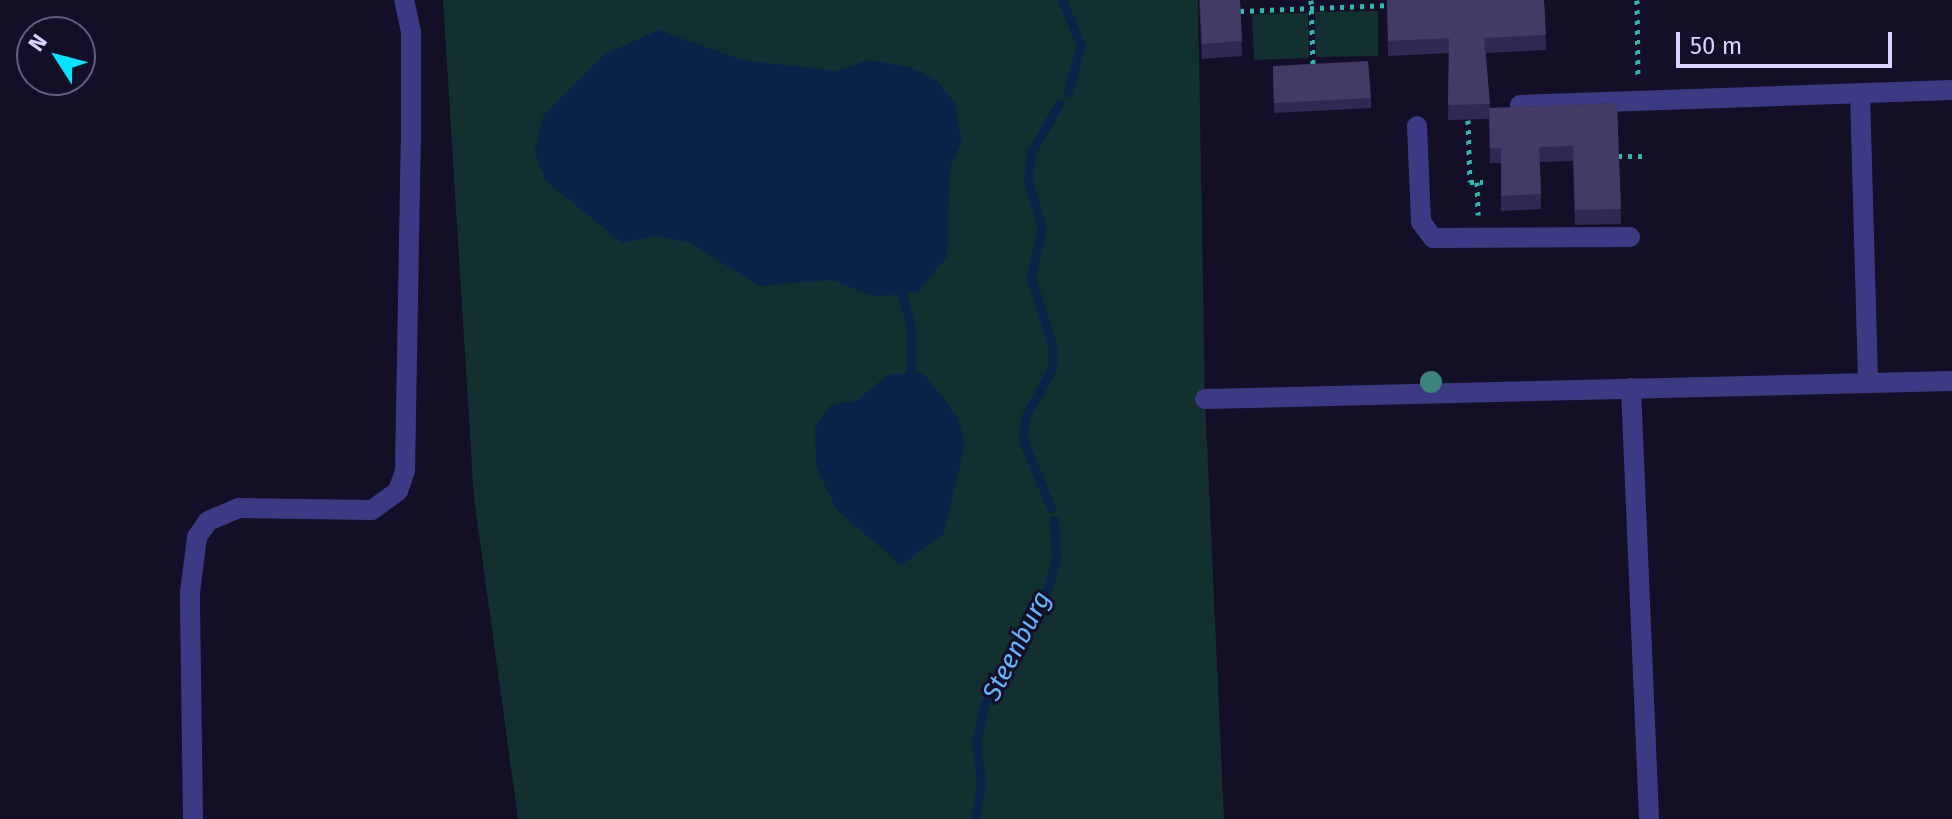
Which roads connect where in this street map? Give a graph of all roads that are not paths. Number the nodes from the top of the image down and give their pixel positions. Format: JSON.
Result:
{"nodes":[{"id":1,"x":404,"y":0,"type":"edge"},
{"id":2,"x":1952,"y":90,"type":"edge"},
{"id":3,"x":1860,"y":93,"type":"junction"},
{"id":4,"x":1520,"y":105,"type":"edge"},
{"id":5,"x":1417,"y":126,"type":"dead end"},
{"id":6,"x":1630,"y":237,"type":"dead end"},
{"id":7,"x":1952,"y":381,"type":"edge"},
{"id":8,"x":1868,"y":383,"type":"junction"},
{"id":9,"x":1631,"y":388,"type":"junction"},
{"id":10,"x":1205,"y":399,"type":"dead end"},
{"id":11,"x":193,"y":819,"type":"edge"},
{"id":12,"x":1649,"y":819,"type":"edge"}],
"edges":[{"from":1,"to":11,"type":"street"},
{"from":2,"to":3,"type":"street"},
{"from":3,"to":4,"type":"street"},
{"from":3,"to":8,"type":"street"},
{"from":5,"to":6,"type":"street"},
{"from":7,"to":8,"type":"street"},
{"from":8,"to":9,"type":"street"},
{"from":9,"to":10,"type":"street"},
{"from":9,"to":12,"type":"street"}]}
